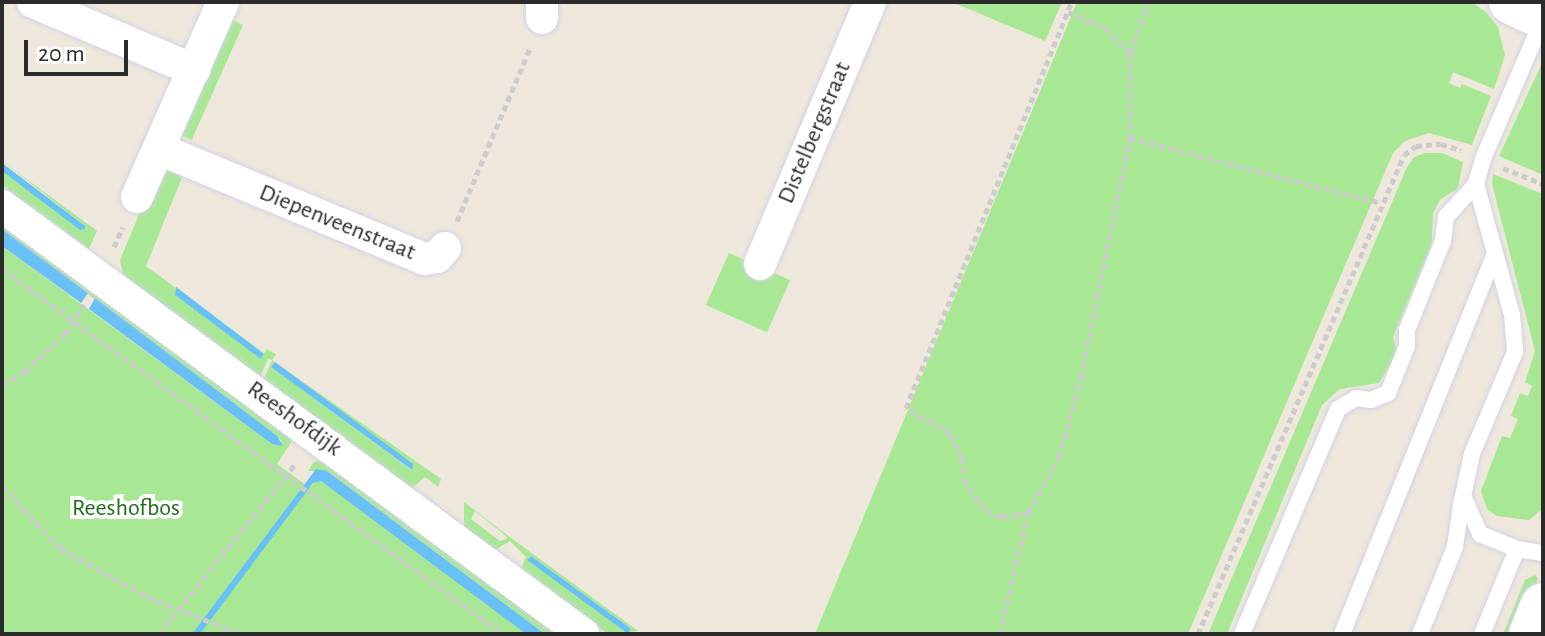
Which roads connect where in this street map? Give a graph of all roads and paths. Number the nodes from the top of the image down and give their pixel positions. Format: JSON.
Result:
{"nodes":[{"id":1,"x":33,"y":2,"type":"edge"},
{"id":2,"x":223,"y":2,"type":"edge"},
{"id":3,"x":870,"y":2,"type":"edge"},
{"id":4,"x":1072,"y":2,"type":"edge"},
{"id":5,"x":1148,"y":2,"type":"edge"},
{"id":6,"x":1511,"y":2,"type":"edge"},
{"id":7,"x":542,"y":10,"type":"edge"},
{"id":8,"x":1068,"y":12,"type":"junction"},
{"id":9,"x":1543,"y":18,"type":"edge"},
{"id":10,"x":1130,"y":53,"type":"junction"},
{"id":11,"x":194,"y":70,"type":"junction"},
{"id":12,"x":1130,"y":138,"type":"junction"},
{"id":13,"x":159,"y":149,"type":"junction"},
{"id":14,"x":1476,"y":184,"type":"junction"},
{"id":15,"x":137,"y":197,"type":"joint"},
{"id":16,"x":2,"y":206,"type":"edge"},
{"id":17,"x":445,"y":248,"type":"joint"},
{"id":18,"x":1494,"y":256,"type":"junction"},
{"id":19,"x":760,"y":264,"type":"dead end"},
{"id":20,"x":2,"y":269,"type":"edge"},
{"id":21,"x":100,"y":280,"type":"junction"},
{"id":22,"x":74,"y":321,"type":"junction"},
{"id":23,"x":2,"y":385,"type":"edge"},
{"id":24,"x":317,"y":435,"type":"junction"},
{"id":25,"x":286,"y":476,"type":"junction"},
{"id":26,"x":2,"y":486,"type":"edge"},
{"id":27,"x":1463,"y":496,"type":"junction"},
{"id":28,"x":1028,"y":513,"type":"junction"},
{"id":29,"x":1517,"y":549,"type":"junction"},
{"id":30,"x":1543,"y":553,"type":"edge"},
{"id":31,"x":1543,"y":605,"type":"edge"},
{"id":32,"x":179,"y":607,"type":"junction"},
{"id":33,"x":159,"y":634,"type":"edge"},
{"id":34,"x":240,"y":634,"type":"edge"},
{"id":35,"x":503,"y":634,"type":"edge"},
{"id":36,"x":583,"y":634,"type":"edge"},
{"id":37,"x":1000,"y":634,"type":"edge"},
{"id":38,"x":1198,"y":634,"type":"edge"},
{"id":39,"x":1242,"y":634,"type":"edge"},
{"id":40,"x":1342,"y":634,"type":"edge"},
{"id":41,"x":1420,"y":634,"type":"edge"},
{"id":42,"x":1482,"y":634,"type":"edge"},
{"id":43,"x":1531,"y":634,"type":"edge"}],
"edges":[{"from":1,"to":11,"type":"street"},
{"from":2,"to":11,"type":"street"},
{"from":3,"to":19,"type":"street","name":"Distelbergstraat"},
{"from":4,"to":8,"type":"path"},
{"from":5,"to":10,"type":"path"},
{"from":6,"to":9,"type":"street"},
{"from":7,"to":17,"type":"path","name":"Diepenveenstraat"},
{"from":8,"to":10,"type":"path"},
{"from":8,"to":28,"type":"path"},
{"from":9,"to":14,"type":"lane"},
{"from":10,"to":12,"type":"path"},
{"from":11,"to":13,"type":"street"},
{"from":12,"to":28,"type":"path"},
{"from":12,"to":38,"type":"path"},
{"from":13,"to":15,"type":"street"},
{"from":13,"to":17,"type":"street","name":"Diepenveenstraat"},
{"from":14,"to":18,"type":"lane"},
{"from":14,"to":39,"type":"lane"},
{"from":15,"to":21,"type":"path"},
{"from":16,"to":21,"type":"street","name":"Reeshofdijk"},
{"from":18,"to":27,"type":"lane"},
{"from":18,"to":40,"type":"lane"},
{"from":20,"to":22,"type":"path"},
{"from":21,"to":22,"type":"path"},
{"from":21,"to":24,"type":"street","name":"Reeshofdijk"},
{"from":22,"to":23,"type":"path"},
{"from":22,"to":25,"type":"path"},
{"from":24,"to":25,"type":"path"},
{"from":24,"to":36,"type":"street","name":"Reeshofdijk"},
{"from":25,"to":32,"type":"path"},
{"from":25,"to":35,"type":"path"},
{"from":26,"to":32,"type":"path"},
{"from":27,"to":29,"type":"lane"},
{"from":27,"to":41,"type":"lane"},
{"from":28,"to":37,"type":"path"},
{"from":29,"to":30,"type":"lane"},
{"from":29,"to":42,"type":"lane"},
{"from":31,"to":43,"type":"street"},
{"from":32,"to":33,"type":"path"},
{"from":32,"to":34,"type":"path"}]}
